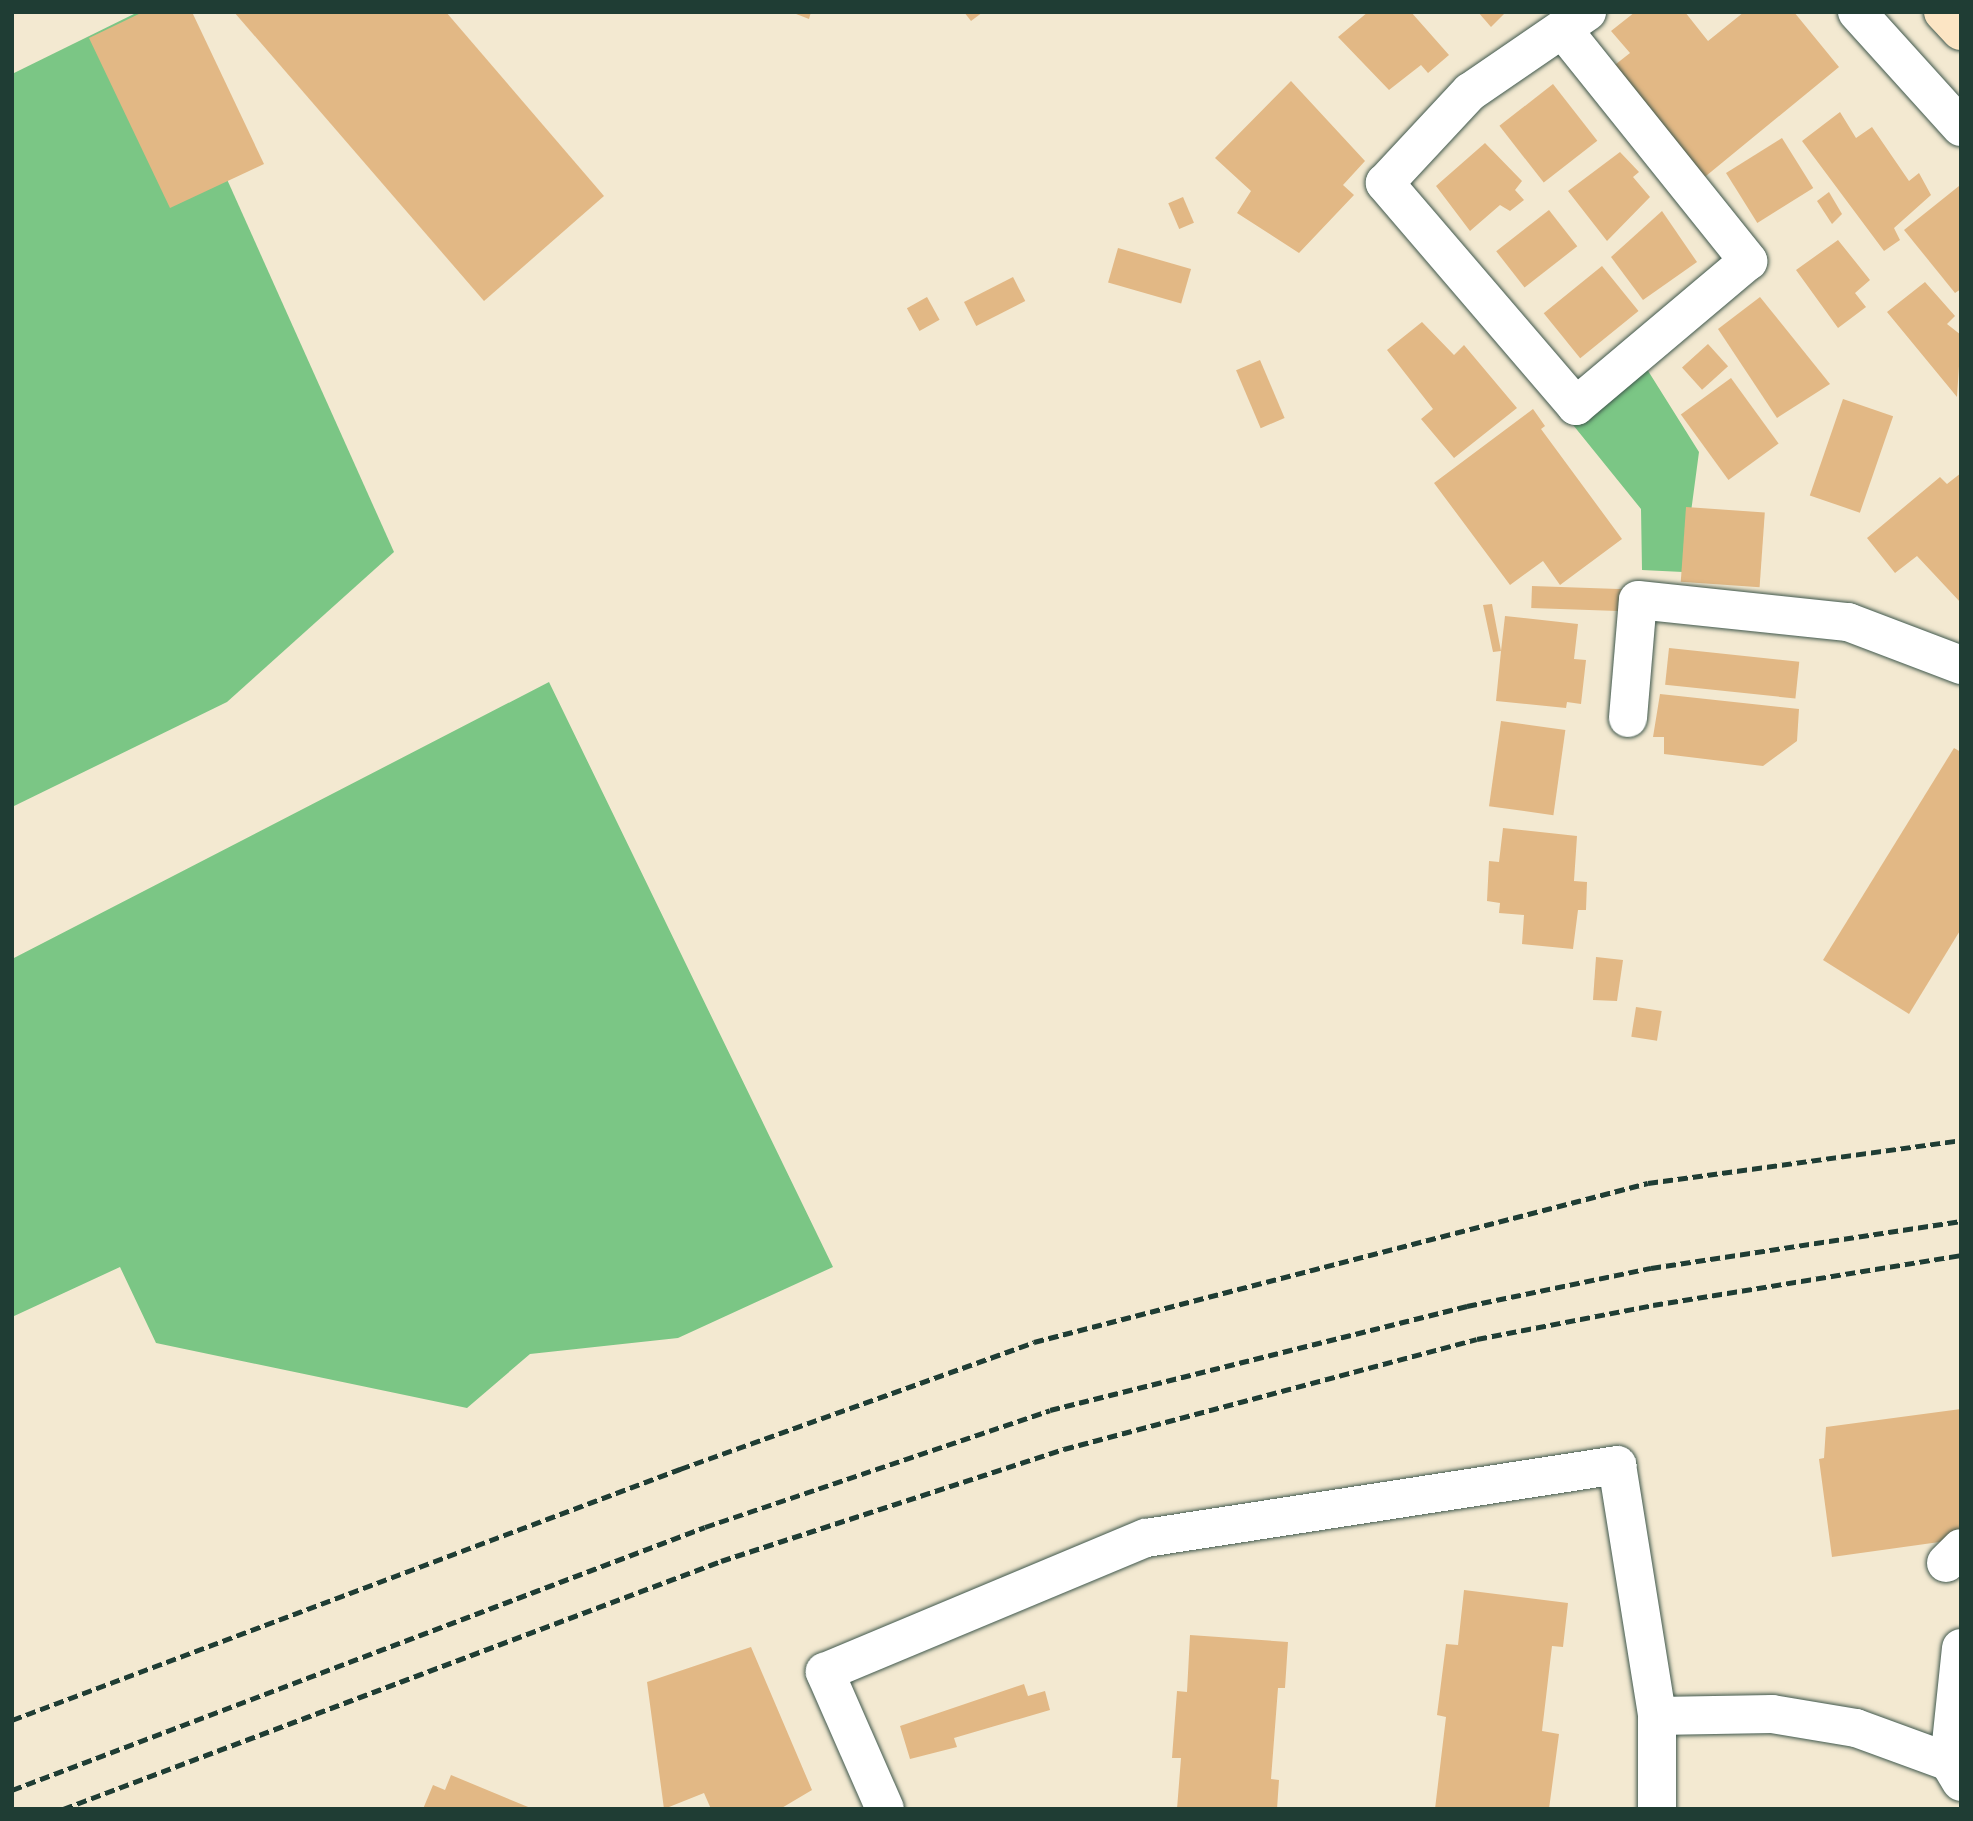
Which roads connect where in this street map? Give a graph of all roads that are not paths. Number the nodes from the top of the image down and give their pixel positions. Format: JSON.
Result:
{"nodes":[{"id":1,"x":1857,"y":12,"type":"edge"},
{"id":2,"x":1943,"y":12,"type":"edge"},
{"id":3,"x":1575,"y":22,"type":"edge"},
{"id":4,"x":1961,"y":31,"type":"edge"},
{"id":5,"x":1961,"y":127,"type":"edge"},
{"id":6,"x":1961,"y":665,"type":"edge"},
{"id":7,"x":1628,"y":718,"type":"dead end"},
{"id":8,"x":1961,"y":1648,"type":"edge"},
{"id":9,"x":1657,"y":1716,"type":"junction"},
{"id":10,"x":1955,"y":1772,"type":"edge"},
{"id":11,"x":885,"y":1809,"type":"edge"},
{"id":12,"x":1657,"y":1809,"type":"edge"}],
"edges":[{"from":1,"to":5,"type":"street"},
{"from":2,"to":4,"type":"main road"},
{"from":3,"to":3,"type":"street"},
{"from":6,"to":7,"type":"street"},
{"from":8,"to":10,"type":"street"},
{"from":9,"to":10,"type":"street"},
{"from":9,"to":11,"type":"street"},
{"from":9,"to":12,"type":"street"}]}
